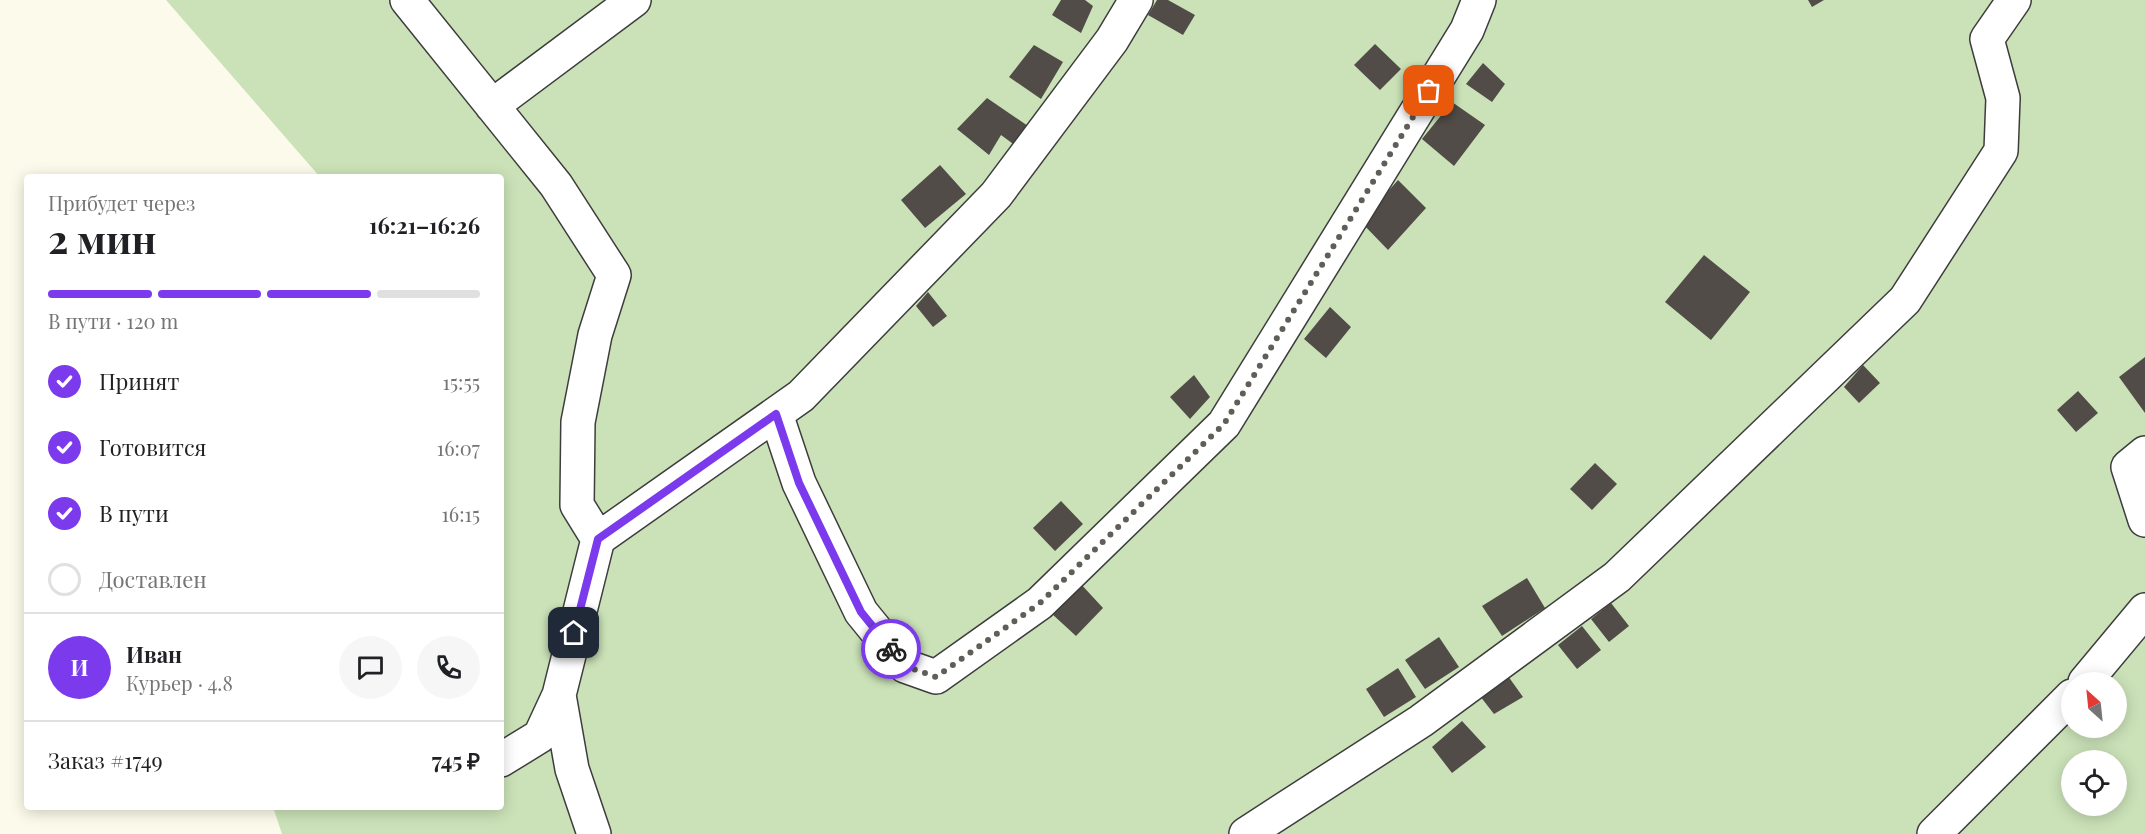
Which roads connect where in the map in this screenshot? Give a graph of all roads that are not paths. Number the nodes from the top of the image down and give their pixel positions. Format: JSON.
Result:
{"nodes":[{"id":1,"x":407,"y":0,"type":"edge"},
{"id":2,"x":634,"y":0,"type":"edge"},
{"id":3,"x":1137,"y":0,"type":"edge"},
{"id":4,"x":1479,"y":0,"type":"edge"},
{"id":5,"x":2014,"y":0,"type":"edge"},
{"id":6,"x":492,"y":106,"type":"junction"},
{"id":7,"x":776,"y":414,"type":"junction"},
{"id":8,"x":2145,"y":453,"type":"edge"},
{"id":9,"x":2145,"y":520,"type":"edge"},
{"id":10,"x":598,"y":539,"type":"junction"},
{"id":11,"x":2145,"y":610,"type":"edge"},
{"id":12,"x":2093,"y":672,"type":"edge"},
{"id":13,"x":559,"y":695,"type":"junction"},
{"id":14,"x":2061,"y":707,"type":"edge"},
{"id":15,"x":504,"y":758,"type":"edge"},
{"id":16,"x":594,"y":834,"type":"edge"},
{"id":17,"x":1246,"y":834,"type":"edge"},
{"id":18,"x":1934,"y":834,"type":"edge"}],
"edges":[{"from":1,"to":6,"type":"lane"},
{"from":2,"to":6,"type":"lane"},
{"from":3,"to":7,"type":"lane"},
{"from":4,"to":7,"type":"lane"},
{"from":5,"to":17,"type":"lane"},
{"from":6,"to":10,"type":"lane"},
{"from":7,"to":10,"type":"lane"},
{"from":8,"to":9,"type":"lane"},
{"from":10,"to":13,"type":"lane"},
{"from":11,"to":12,"type":"lane"},
{"from":13,"to":15,"type":"lane"},
{"from":13,"to":16,"type":"lane"},
{"from":14,"to":18,"type":"lane"}]}
